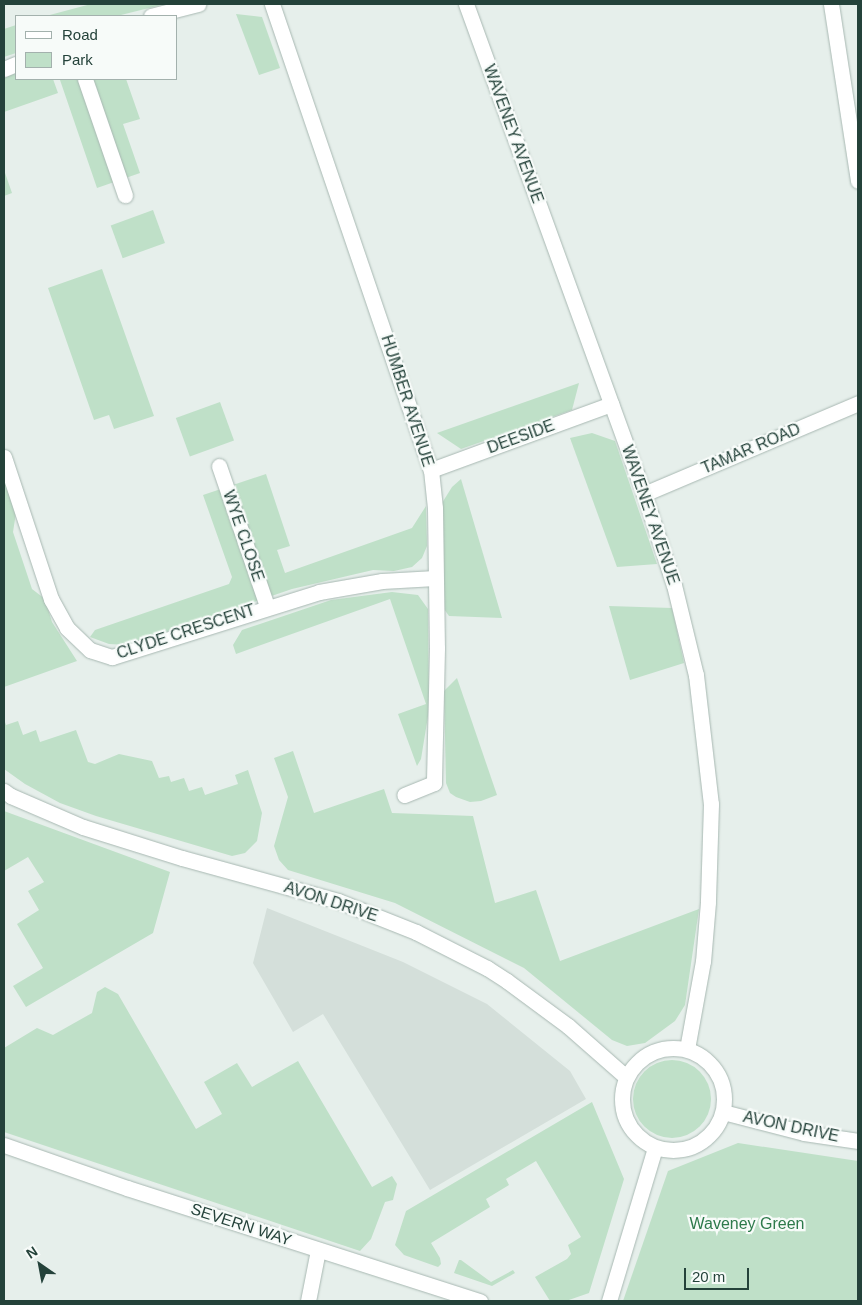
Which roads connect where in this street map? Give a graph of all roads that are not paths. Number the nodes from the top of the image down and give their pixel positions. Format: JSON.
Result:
{"nodes":[{"id":1,"x":198,"y":4,"type":"edge"},
{"id":2,"x":272,"y":4,"type":"edge"},
{"id":3,"x":466,"y":4,"type":"edge"},
{"id":4,"x":831,"y":4,"type":"edge"},
{"id":5,"x":155,"y":15,"type":"edge"},
{"id":6,"x":85,"y":80,"type":"edge"},
{"id":7,"x":858,"y":181,"type":"edge"},
{"id":8,"x":125,"y":195,"type":"dead end"},
{"id":9,"x":858,"y":403,"type":"edge"},
{"id":10,"x":611,"y":404,"type":"junction"},
{"id":11,"x":4,"y":456,"type":"edge"},
{"id":12,"x":219,"y":466,"type":"dead end"},
{"id":13,"x":431,"y":470,"type":"junction"},
{"id":14,"x":644,"y":494,"type":"junction"},
{"id":15,"x":435,"y":578,"type":"junction"},
{"id":16,"x":268,"y":606,"type":"junction"},
{"id":17,"x":4,"y":791,"type":"edge"},
{"id":18,"x":404,"y":795,"type":"dead end"},
{"id":19,"x":687,"y":1050,"type":"junction"},
{"id":20,"x":626,"y":1077,"type":"junction"},
{"id":21,"x":723,"y":1112,"type":"junction"},
{"id":22,"x":858,"y":1141,"type":"edge"},
{"id":23,"x":4,"y":1146,"type":"edge"},
{"id":24,"x":655,"y":1148,"type":"junction"},
{"id":25,"x":318,"y":1250,"type":"junction"},
{"id":26,"x":308,"y":1301,"type":"edge"},
{"id":27,"x":480,"y":1301,"type":"edge"},
{"id":28,"x":609,"y":1301,"type":"edge"}],
"edges":[{"from":1,"to":5,"type":"street"},
{"from":2,"to":13,"type":"street","name":"HUMBER AVENUE"},
{"from":3,"to":10,"type":"street","name":"WAVENEY AVENUE"},
{"from":4,"to":7,"type":"street"},
{"from":6,"to":8,"type":"street"},
{"from":9,"to":14,"type":"street","name":"TAMAR ROAD"},
{"from":10,"to":13,"type":"street","name":"DEESIDE"},
{"from":10,"to":14,"type":"street","name":"WAVENEY AVENUE"},
{"from":11,"to":16,"type":"street","name":"CLYDE CRESCENT"},
{"from":12,"to":16,"type":"street","name":"WYE CLOSE"},
{"from":13,"to":15,"type":"street","name":"HUMBER AVENUE"},
{"from":14,"to":19,"type":"street","name":"WAVENEY AVENUE"},
{"from":15,"to":16,"type":"street","name":"CLYDE CRESCENT"},
{"from":15,"to":18,"type":"street","name":"HUMBER AVENUE"},
{"from":17,"to":20,"type":"street","name":"AVON DRIVE"},
{"from":19,"to":20,"type":"street"},
{"from":19,"to":21,"type":"street"},
{"from":20,"to":24,"type":"street"},
{"from":21,"to":22,"type":"street","name":"AVON DRIVE"},
{"from":21,"to":24,"type":"street"},
{"from":23,"to":25,"type":"street","name":"SEVERN WAY"},
{"from":24,"to":28,"type":"street"},
{"from":25,"to":26,"type":"street"},
{"from":25,"to":27,"type":"street","name":"SEVERN WAY"}]}
